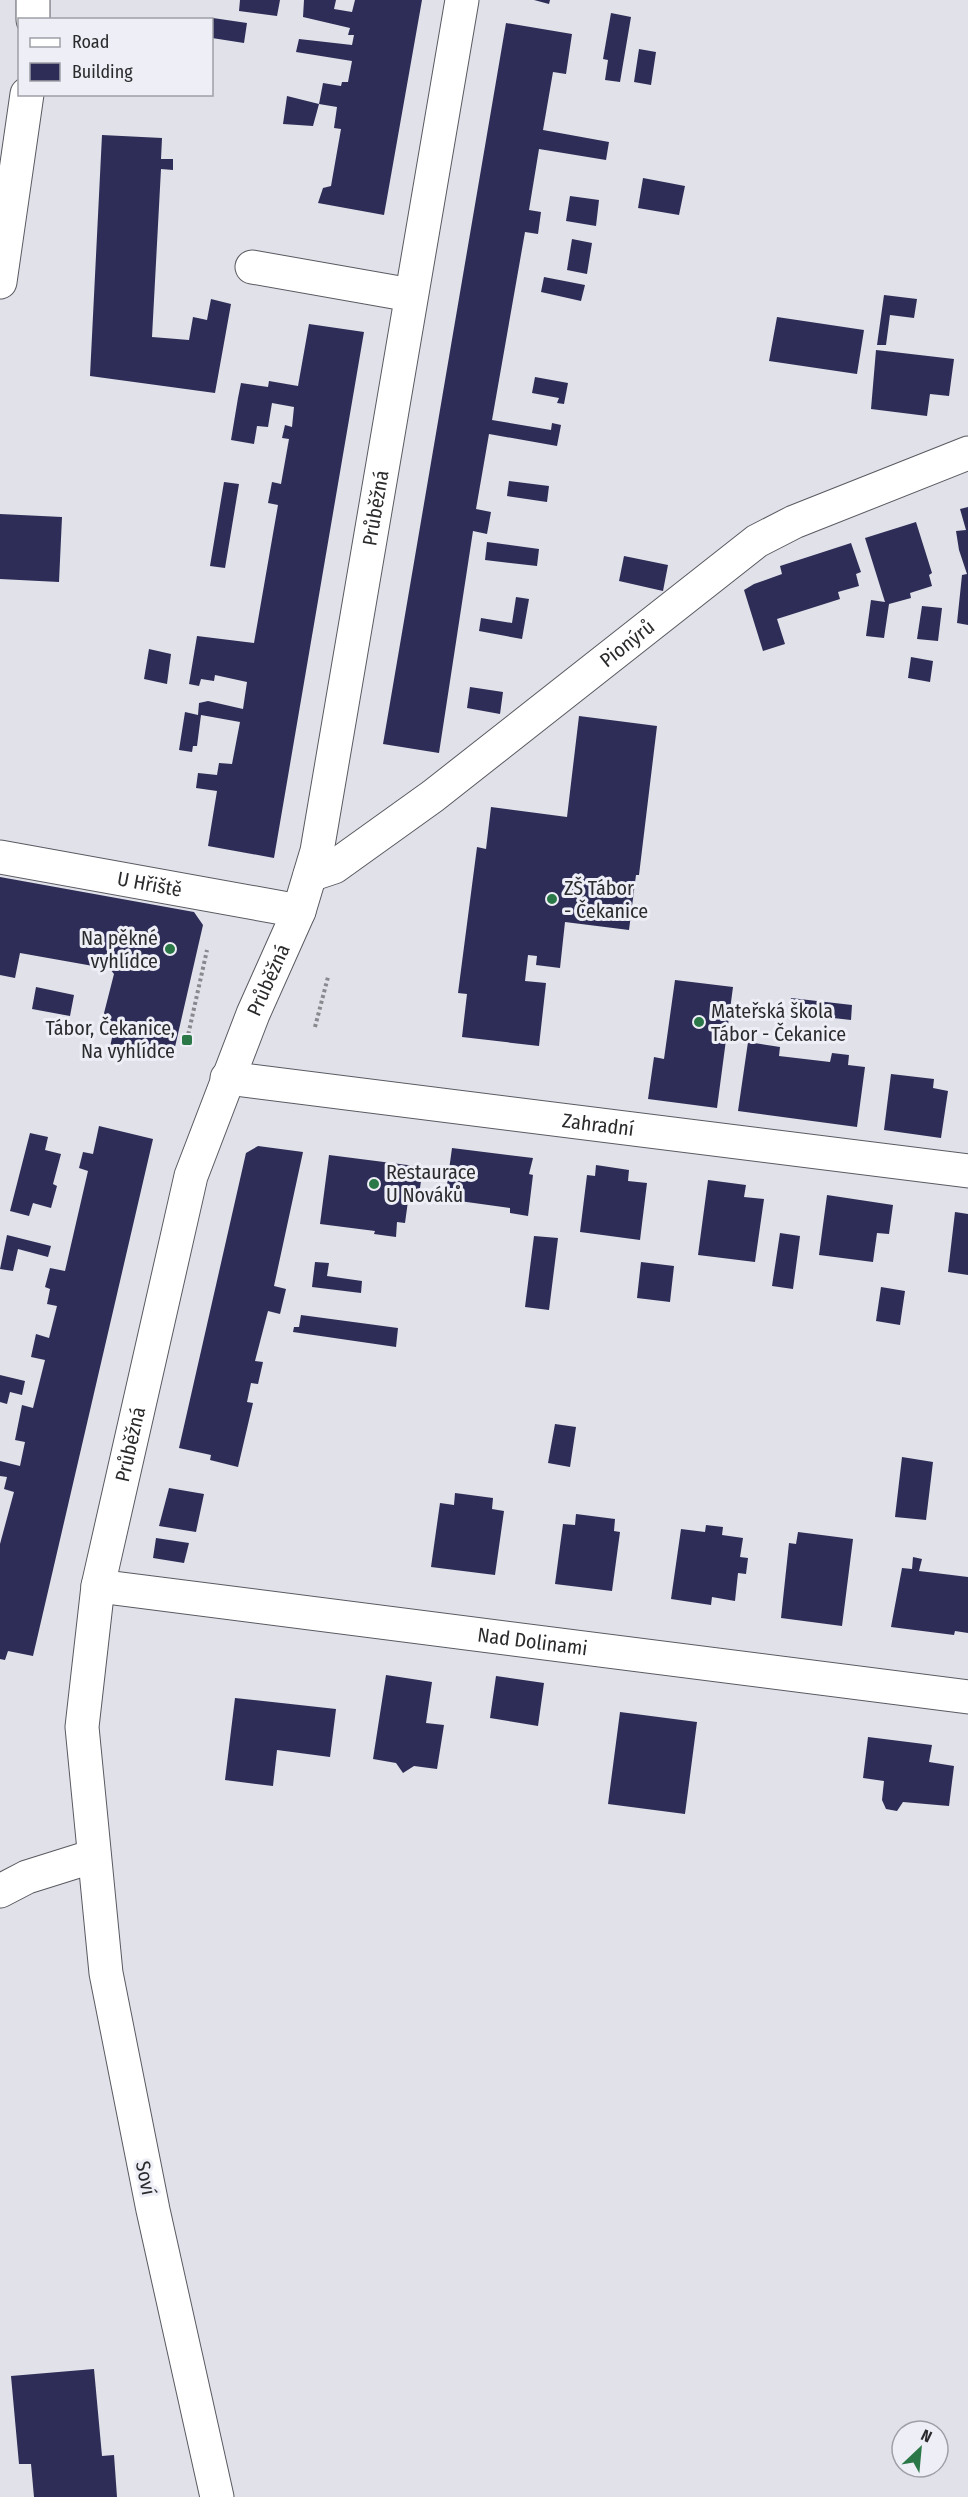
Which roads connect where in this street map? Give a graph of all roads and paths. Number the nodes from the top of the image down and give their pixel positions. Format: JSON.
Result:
{"nodes":[{"id":1,"x":33,"y":0,"type":"edge"},
{"id":2,"x":462,"y":0,"type":"edge"},
{"id":3,"x":33,"y":18,"type":"edge"},
{"id":4,"x":27,"y":96,"type":"edge"},
{"id":5,"x":252,"y":267,"type":"dead end"},
{"id":6,"x":0,"y":282,"type":"edge"},
{"id":7,"x":411,"y":295,"type":"junction"},
{"id":8,"x":968,"y":453,"type":"edge"},
{"id":9,"x":0,"y":834,"type":"edge"},
{"id":10,"x":9,"y":859,"type":"edge"},
{"id":11,"x":310,"y":875,"type":"junction"},
{"id":12,"x":299,"y":911,"type":"junction"},
{"id":13,"x":207,"y":950,"type":"dead end"},
{"id":14,"x":328,"y":977,"type":"dead end"},
{"id":15,"x":315,"y":1027,"type":"dead end"},
{"id":16,"x":187,"y":1040,"type":"dead end"},
{"id":17,"x":227,"y":1078,"type":"junction"},
{"id":18,"x":968,"y":1171,"type":"edge"},
{"id":19,"x":98,"y":1586,"type":"junction"},
{"id":20,"x":968,"y":1697,"type":"edge"},
{"id":21,"x":94,"y":1856,"type":"junction"},
{"id":22,"x":0,"y":1891,"type":"edge"},
{"id":23,"x":217,"y":2497,"type":"edge"}],
"edges":[{"from":1,"to":3,"type":"street"},
{"from":2,"to":7,"type":"street","name":"Průběžná"},
{"from":4,"to":6,"type":"street"},
{"from":5,"to":7,"type":"street"},
{"from":7,"to":11,"type":"street","name":"Průběžná"},
{"from":8,"to":11,"type":"street","name":"Pionýrů"},
{"from":9,"to":10,"type":"street"},
{"from":10,"to":12,"type":"street","name":"U Hřiště"},
{"from":11,"to":12,"type":"street","name":"Průběžná"},
{"from":12,"to":17,"type":"street","name":"Průběžná"},
{"from":13,"to":16,"type":"path"},
{"from":14,"to":15,"type":"path"},
{"from":17,"to":18,"type":"street","name":"Zahradní"},
{"from":17,"to":19,"type":"street","name":"Průběžná"},
{"from":19,"to":20,"type":"street","name":"Nad Dolinami"},
{"from":19,"to":21,"type":"street","name":"Průběžná"},
{"from":21,"to":22,"type":"street"},
{"from":21,"to":23,"type":"street","name":"Soví"}]}
